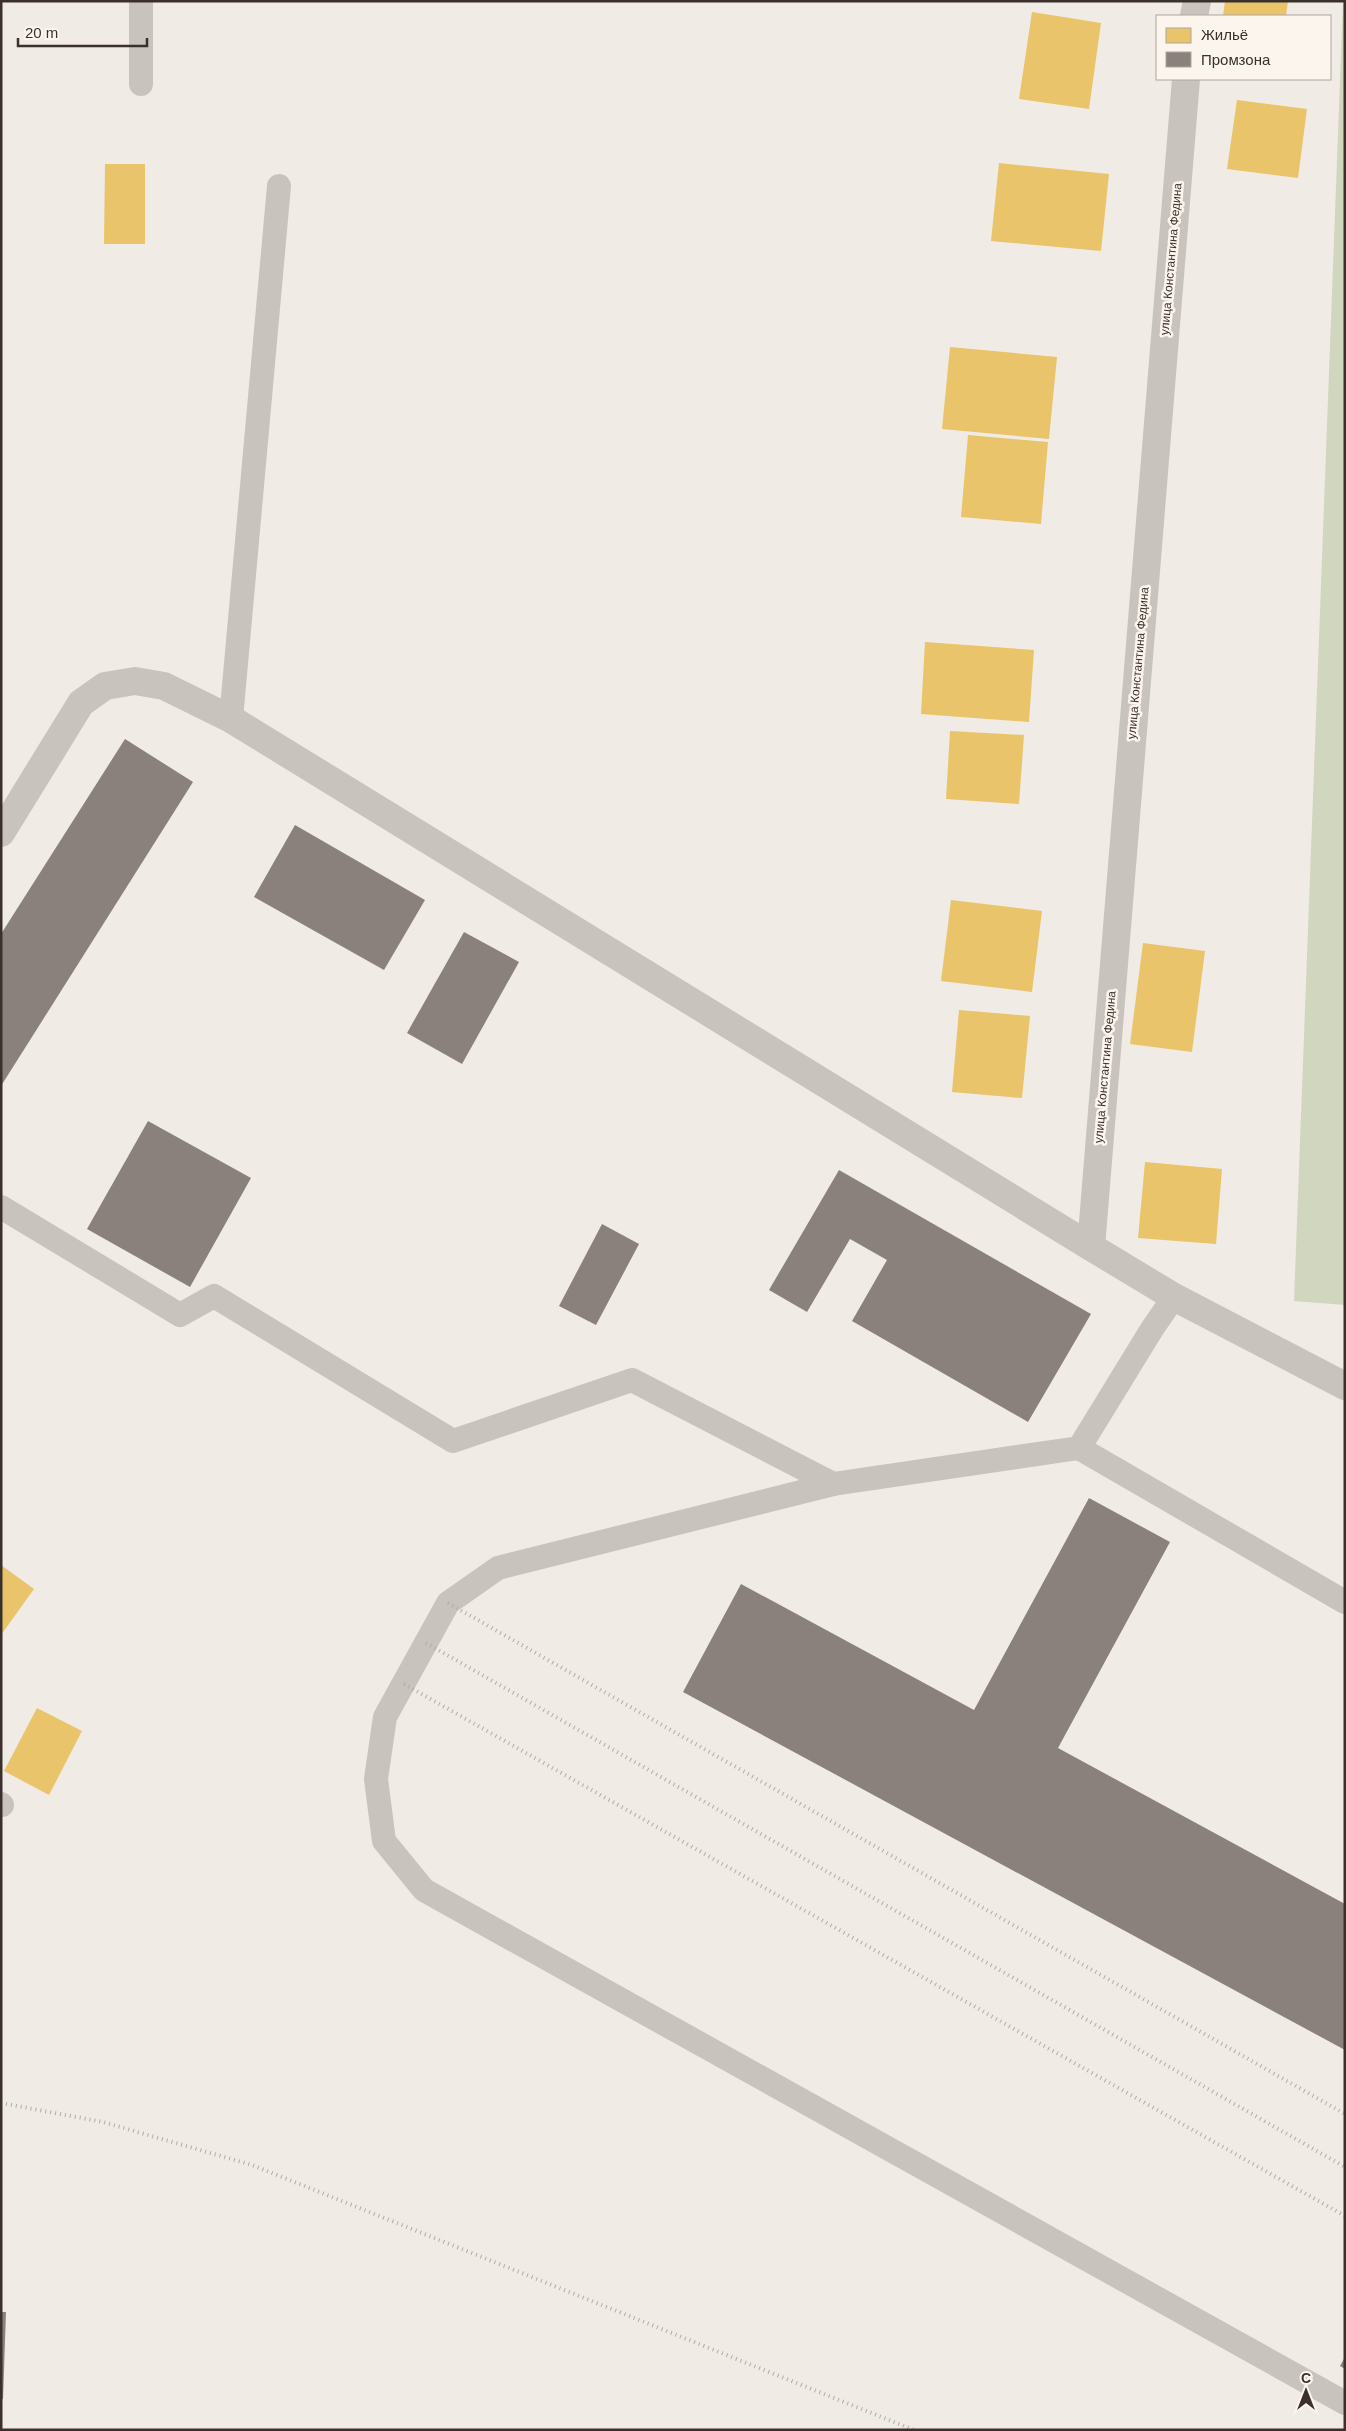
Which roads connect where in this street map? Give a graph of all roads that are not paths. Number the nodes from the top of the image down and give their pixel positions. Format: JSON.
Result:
{"nodes":[{"id":1,"x":141,"y":1,"type":"edge"},
{"id":2,"x":1197,"y":1,"type":"edge"},
{"id":3,"x":1194,"y":15,"type":"edge"},
{"id":4,"x":1186,"y":80,"type":"edge"},
{"id":5,"x":141,"y":84,"type":"dead end"},
{"id":6,"x":279,"y":186,"type":"dead end"},
{"id":7,"x":232,"y":719,"type":"junction"},
{"id":8,"x":1,"y":833,"type":"edge"},
{"id":9,"x":1,"y":1207,"type":"edge"},
{"id":10,"x":1091,"y":1247,"type":"junction"},
{"id":11,"x":1174,"y":1297,"type":"junction"},
{"id":12,"x":1345,"y":1386,"type":"edge"},
{"id":13,"x":1079,"y":1448,"type":"junction"},
{"id":14,"x":832,"y":1484,"type":"junction"},
{"id":15,"x":1345,"y":1602,"type":"edge"},
{"id":16,"x":1345,"y":2403,"type":"edge"}],
"edges":[{"from":1,"to":5,"type":"lane"},
{"from":2,"to":3,"type":"street"},
{"from":4,"to":10,"type":"street","name":"улица Константина Федина"},
{"from":6,"to":7,"type":"lane"},
{"from":7,"to":8,"type":"street"},
{"from":7,"to":10,"type":"street"},
{"from":9,"to":14,"type":"lane"},
{"from":10,"to":11,"type":"street"},
{"from":11,"to":12,"type":"street"},
{"from":11,"to":13,"type":"lane"},
{"from":13,"to":14,"type":"lane"},
{"from":13,"to":15,"type":"lane"},
{"from":14,"to":16,"type":"lane"}]}
